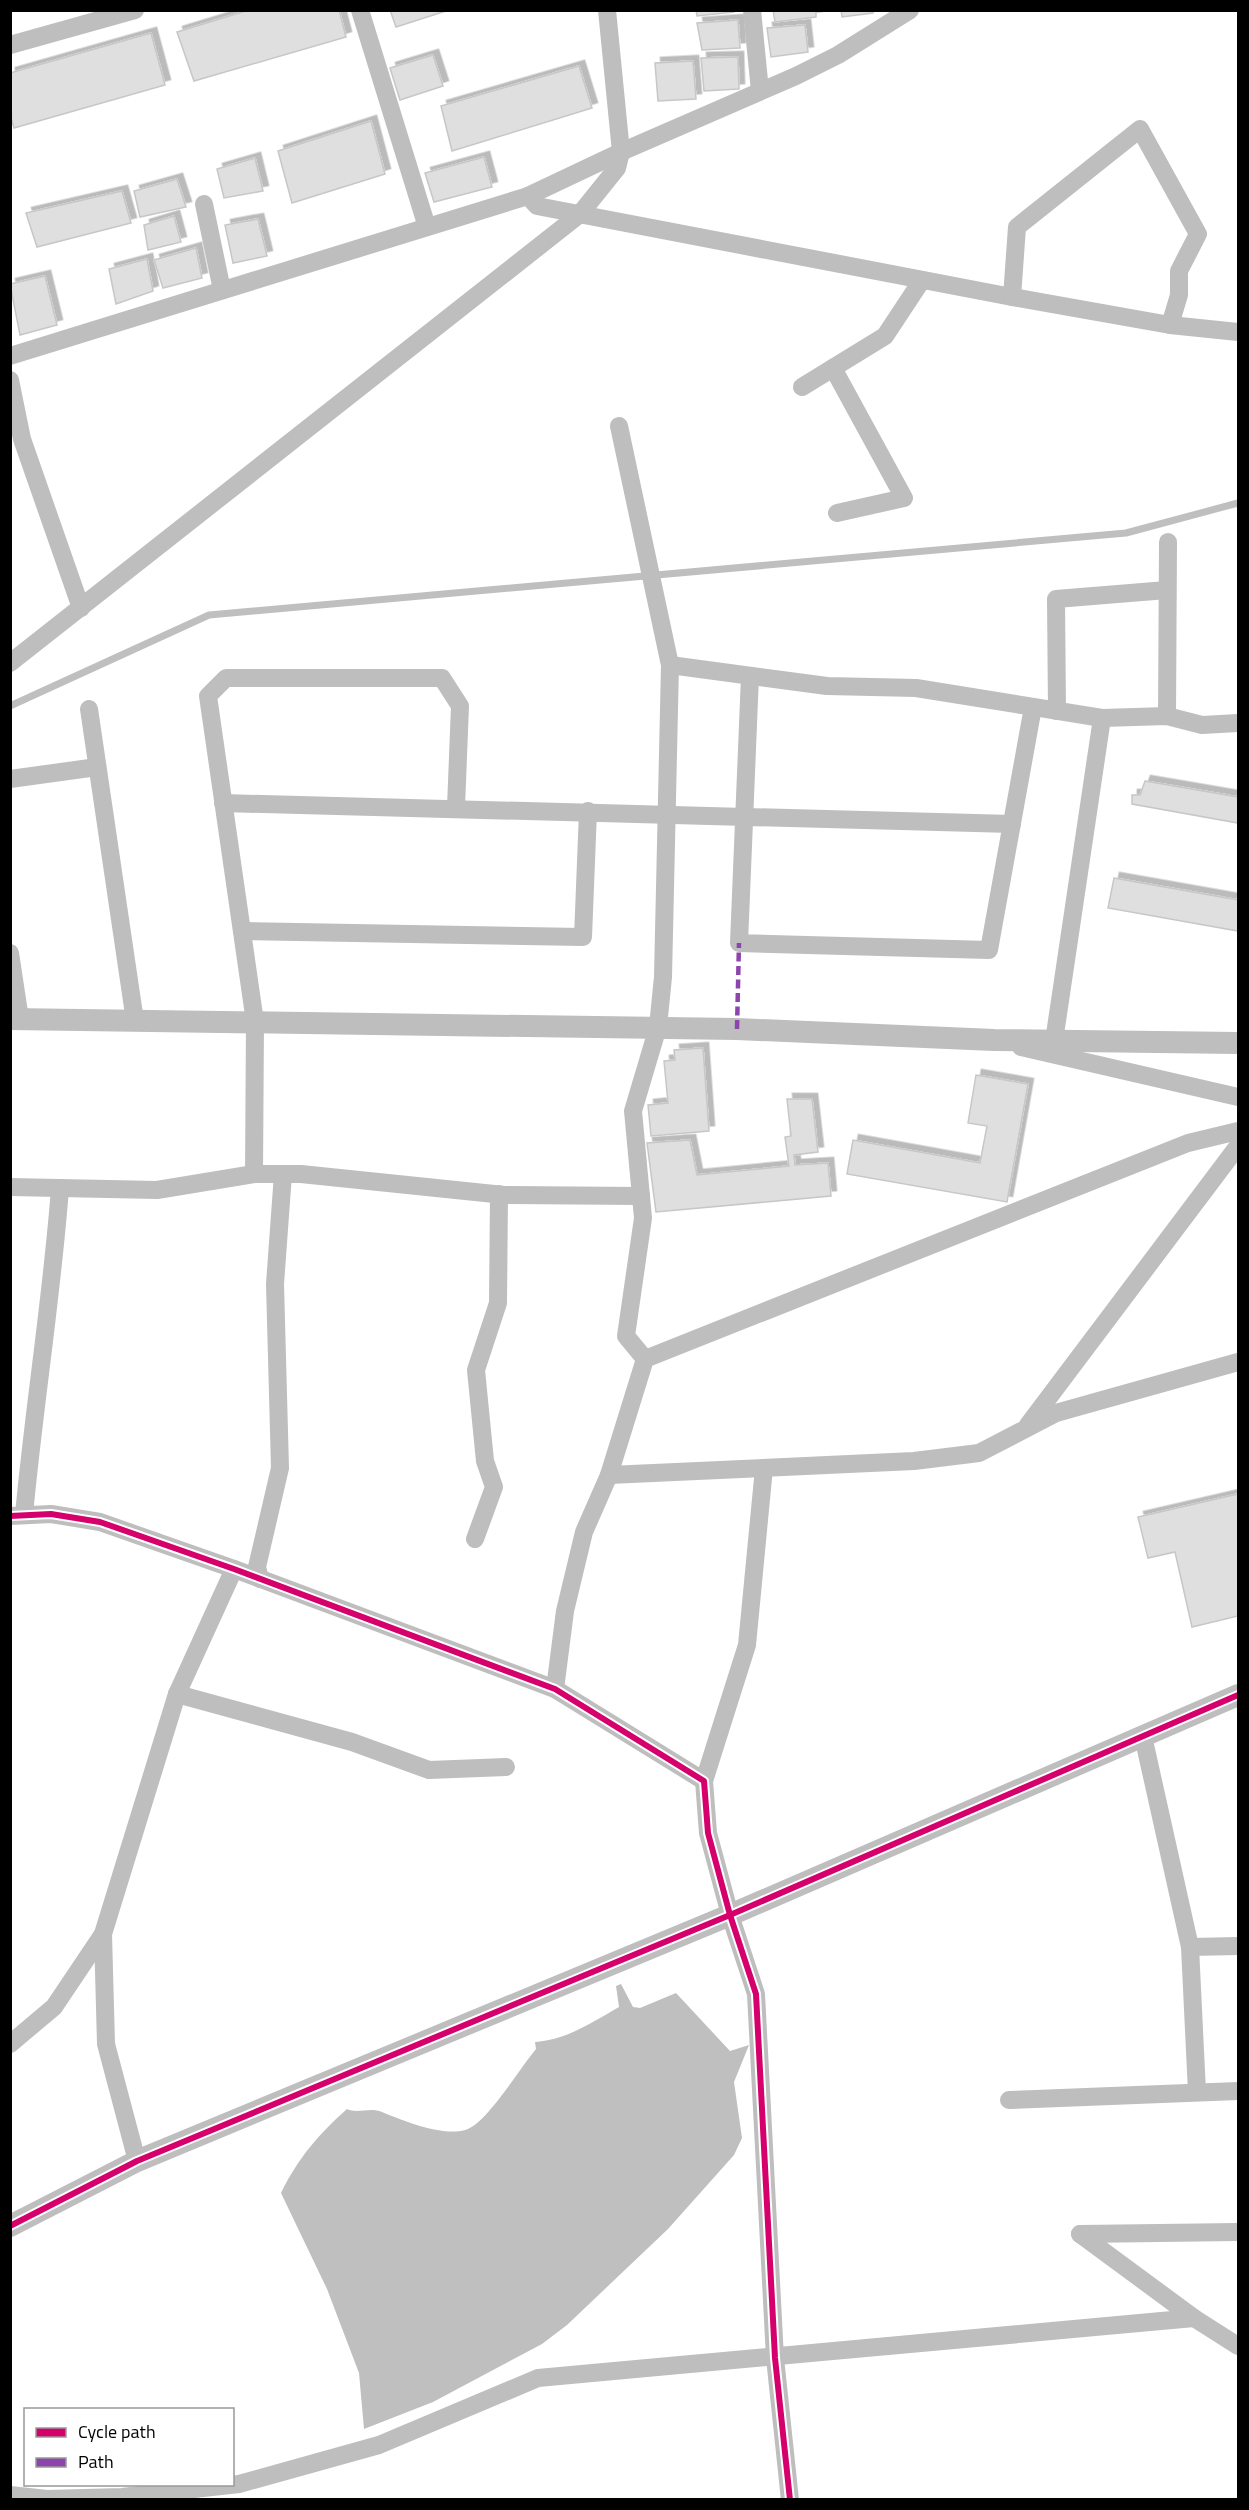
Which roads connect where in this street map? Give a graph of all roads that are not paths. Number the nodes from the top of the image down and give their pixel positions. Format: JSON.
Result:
{"nodes":[{"id":1,"x":135,"y":10,"type":"edge"},
{"id":2,"x":360,"y":10,"type":"edge"},
{"id":3,"x":607,"y":10,"type":"edge"},
{"id":4,"x":752,"y":10,"type":"edge"},
{"id":5,"x":900,"y":14,"type":"edge"},
{"id":6,"x":10,"y":45,"type":"edge"},
{"id":7,"x":760,"y":92,"type":"junction"},
{"id":8,"x":621,"y":152,"type":"junction"},
{"id":9,"x":528,"y":196,"type":"junction"},
{"id":10,"x":204,"y":204,"type":"dead end"},
{"id":11,"x":580,"y":214,"type":"junction"},
{"id":12,"x":427,"y":227,"type":"junction"},
{"id":13,"x":922,"y":280,"type":"junction"},
{"id":14,"x":222,"y":290,"type":"junction"},
{"id":15,"x":1012,"y":297,"type":"junction"},
{"id":16,"x":1170,"y":325,"type":"junction"},
{"id":17,"x":1239,"y":332,"type":"edge"},
{"id":18,"x":10,"y":356,"type":"edge"},
{"id":19,"x":833,"y":368,"type":"junction"},
{"id":20,"x":10,"y":381,"type":"edge"},
{"id":21,"x":802,"y":387,"type":"dead end"},
{"id":22,"x":619,"y":426,"type":"dead end"},
{"id":23,"x":16,"y":441,"type":"edge"},
{"id":24,"x":837,"y":513,"type":"dead end"},
{"id":25,"x":1168,"y":542,"type":"dead end"},
{"id":26,"x":1167,"y":590,"type":"junction"},
{"id":27,"x":81,"y":608,"type":"junction"},
{"id":28,"x":10,"y":663,"type":"edge"},
{"id":29,"x":670,"y":665,"type":"junction"},
{"id":30,"x":750,"y":676,"type":"junction"},
{"id":31,"x":1033,"y":707,"type":"junction"},
{"id":32,"x":89,"y":709,"type":"dead end"},
{"id":33,"x":1057,"y":711,"type":"junction"},
{"id":34,"x":1167,"y":716,"type":"junction"},
{"id":35,"x":1102,"y":718,"type":"junction"},
{"id":36,"x":1239,"y":723,"type":"edge"},
{"id":37,"x":98,"y":767,"type":"junction"},
{"id":38,"x":10,"y":779,"type":"edge"},
{"id":39,"x":223,"y":803,"type":"junction"},
{"id":40,"x":456,"y":807,"type":"junction"},
{"id":41,"x":588,"y":811,"type":"junction"},
{"id":42,"x":666,"y":813,"type":"junction"},
{"id":43,"x":744,"y":816,"type":"junction"},
{"id":44,"x":1012,"y":824,"type":"junction"},
{"id":45,"x":242,"y":932,"type":"junction"},
{"id":46,"x":10,"y":952,"type":"edge"},
{"id":47,"x":15,"y":1019,"type":"edge"},
{"id":48,"x":135,"y":1021,"type":"junction"},
{"id":49,"x":255,"y":1022,"type":"junction"},
{"id":50,"x":658,"y":1027,"type":"junction"},
{"id":51,"x":994,"y":1040,"type":"junction"},
{"id":52,"x":1054,"y":1041,"type":"junction"},
{"id":53,"x":1239,"y":1043,"type":"edge"},
{"id":54,"x":1239,"y":1097,"type":"edge"},
{"id":55,"x":1239,"y":1131,"type":"edge"},
{"id":56,"x":1239,"y":1146,"type":"edge"},
{"id":57,"x":254,"y":1174,"type":"junction"},
{"id":58,"x":283,"y":1174,"type":"junction"},
{"id":59,"x":10,"y":1187,"type":"edge"},
{"id":60,"x":60,"y":1188,"type":"junction"},
{"id":61,"x":499,"y":1194,"type":"junction"},
{"id":62,"x":641,"y":1196,"type":"junction"},
{"id":63,"x":645,"y":1359,"type":"junction"},
{"id":64,"x":1239,"y":1362,"type":"edge"},
{"id":65,"x":1024,"y":1430,"type":"junction"},
{"id":66,"x":764,"y":1468,"type":"junction"},
{"id":67,"x":609,"y":1475,"type":"junction"},
{"id":68,"x":17,"y":1515,"type":"edge"},
{"id":69,"x":475,"y":1539,"type":"dead end"},
{"id":70,"x":234,"y":1569,"type":"junction"},
{"id":71,"x":260,"y":1578,"type":"junction"},
{"id":72,"x":555,"y":1689,"type":"junction"},
{"id":73,"x":177,"y":1694,"type":"junction"},
{"id":74,"x":1239,"y":1695,"type":"edge"},
{"id":75,"x":1143,"y":1736,"type":"junction"},
{"id":76,"x":506,"y":1767,"type":"dead end"},
{"id":77,"x":704,"y":1781,"type":"junction"},
{"id":78,"x":730,"y":1915,"type":"junction"},
{"id":79,"x":103,"y":1934,"type":"junction"},
{"id":80,"x":1239,"y":1946,"type":"edge"},
{"id":81,"x":1190,"y":1947,"type":"junction"},
{"id":82,"x":10,"y":2044,"type":"edge"},
{"id":83,"x":1239,"y":2091,"type":"edge"},
{"id":84,"x":1197,"y":2092,"type":"junction"},
{"id":85,"x":1009,"y":2100,"type":"dead end"},
{"id":86,"x":137,"y":2161,"type":"junction"},
{"id":87,"x":10,"y":2226,"type":"edge"},
{"id":88,"x":1239,"y":2232,"type":"edge"},
{"id":89,"x":1194,"y":2318,"type":"junction"},
{"id":90,"x":1239,"y":2346,"type":"edge"},
{"id":91,"x":775,"y":2358,"type":"junction"},
{"id":92,"x":234,"y":2484,"type":"edge"},
{"id":93,"x":220,"y":2486,"type":"edge"},
{"id":94,"x":10,"y":2495,"type":"edge"},
{"id":95,"x":790,"y":2499,"type":"edge"}],
"edges":[{"from":1,"to":6,"type":"street"},
{"from":2,"to":12,"type":"street"},
{"from":3,"to":8,"type":"street"},
{"from":4,"to":7,"type":"street"},
{"from":5,"to":7,"type":"street"},
{"from":7,"to":8,"type":"street"},
{"from":8,"to":9,"type":"street"},
{"from":8,"to":11,"type":"street"},
{"from":9,"to":11,"type":"street"},
{"from":9,"to":12,"type":"street"},
{"from":10,"to":14,"type":"street"},
{"from":11,"to":13,"type":"street"},
{"from":11,"to":27,"type":"street"},
{"from":12,"to":14,"type":"street"},
{"from":13,"to":15,"type":"street"},
{"from":13,"to":19,"type":"street"},
{"from":14,"to":18,"type":"street"},
{"from":15,"to":16,"type":"street"},
{"from":15,"to":16,"type":"street"},
{"from":16,"to":17,"type":"street"},
{"from":19,"to":21,"type":"street"},
{"from":19,"to":24,"type":"street"},
{"from":20,"to":23,"type":"street"},
{"from":22,"to":29,"type":"street"},
{"from":23,"to":27,"type":"street"},
{"from":25,"to":26,"type":"street"},
{"from":26,"to":33,"type":"street"},
{"from":26,"to":34,"type":"street"},
{"from":27,"to":28,"type":"street"},
{"from":29,"to":30,"type":"street"},
{"from":29,"to":42,"type":"street"},
{"from":30,"to":31,"type":"street"},
{"from":30,"to":43,"type":"street"},
{"from":31,"to":33,"type":"street"},
{"from":31,"to":44,"type":"street"},
{"from":32,"to":37,"type":"street"},
{"from":33,"to":35,"type":"street"},
{"from":34,"to":35,"type":"street"},
{"from":34,"to":36,"type":"street"},
{"from":35,"to":52,"type":"street"},
{"from":37,"to":38,"type":"street"},
{"from":37,"to":48,"type":"street"},
{"from":39,"to":40,"type":"street"},
{"from":39,"to":40,"type":"street"},
{"from":39,"to":45,"type":"street"},
{"from":40,"to":41,"type":"street"},
{"from":41,"to":42,"type":"street"},
{"from":41,"to":45,"type":"street"},
{"from":42,"to":43,"type":"street"},
{"from":42,"to":50,"type":"street"},
{"from":43,"to":44,"type":"street"},
{"from":43,"to":44,"type":"street"},
{"from":45,"to":49,"type":"street"},
{"from":46,"to":47,"type":"street"},
{"from":47,"to":48,"type":"street"},
{"from":48,"to":49,"type":"street"},
{"from":49,"to":50,"type":"street"},
{"from":49,"to":57,"type":"street"},
{"from":50,"to":51,"type":"street"},
{"from":50,"to":62,"type":"street"},
{"from":51,"to":52,"type":"street"},
{"from":51,"to":54,"type":"street"},
{"from":52,"to":53,"type":"street"},
{"from":55,"to":63,"type":"street"},
{"from":56,"to":65,"type":"street"},
{"from":57,"to":58,"type":"street"},
{"from":57,"to":60,"type":"street"},
{"from":58,"to":61,"type":"street"},
{"from":58,"to":71,"type":"street"},
{"from":59,"to":60,"type":"street"},
{"from":60,"to":68,"type":"street"},
{"from":61,"to":62,"type":"street"},
{"from":61,"to":69,"type":"street"},
{"from":62,"to":63,"type":"street"},
{"from":63,"to":67,"type":"street"},
{"from":64,"to":65,"type":"street"},
{"from":65,"to":66,"type":"street"},
{"from":66,"to":67,"type":"street"},
{"from":66,"to":77,"type":"street"},
{"from":67,"to":72,"type":"street"},
{"from":68,"to":70,"type":"street"},
{"from":70,"to":71,"type":"street"},
{"from":70,"to":73,"type":"street"},
{"from":71,"to":72,"type":"street"},
{"from":72,"to":77,"type":"street"},
{"from":73,"to":76,"type":"street"},
{"from":73,"to":79,"type":"street"},
{"from":74,"to":75,"type":"street"},
{"from":75,"to":78,"type":"street"},
{"from":75,"to":81,"type":"street"},
{"from":77,"to":78,"type":"street"},
{"from":78,"to":86,"type":"street"},
{"from":78,"to":91,"type":"street"},
{"from":79,"to":82,"type":"street"},
{"from":79,"to":86,"type":"street"},
{"from":80,"to":81,"type":"street"},
{"from":81,"to":84,"type":"street"},
{"from":83,"to":84,"type":"street"},
{"from":84,"to":85,"type":"street"},
{"from":86,"to":87,"type":"street"},
{"from":88,"to":89,"type":"street"},
{"from":89,"to":90,"type":"street"},
{"from":89,"to":91,"type":"street"},
{"from":91,"to":92,"type":"street"},
{"from":91,"to":95,"type":"street"},
{"from":93,"to":94,"type":"street"}]}
